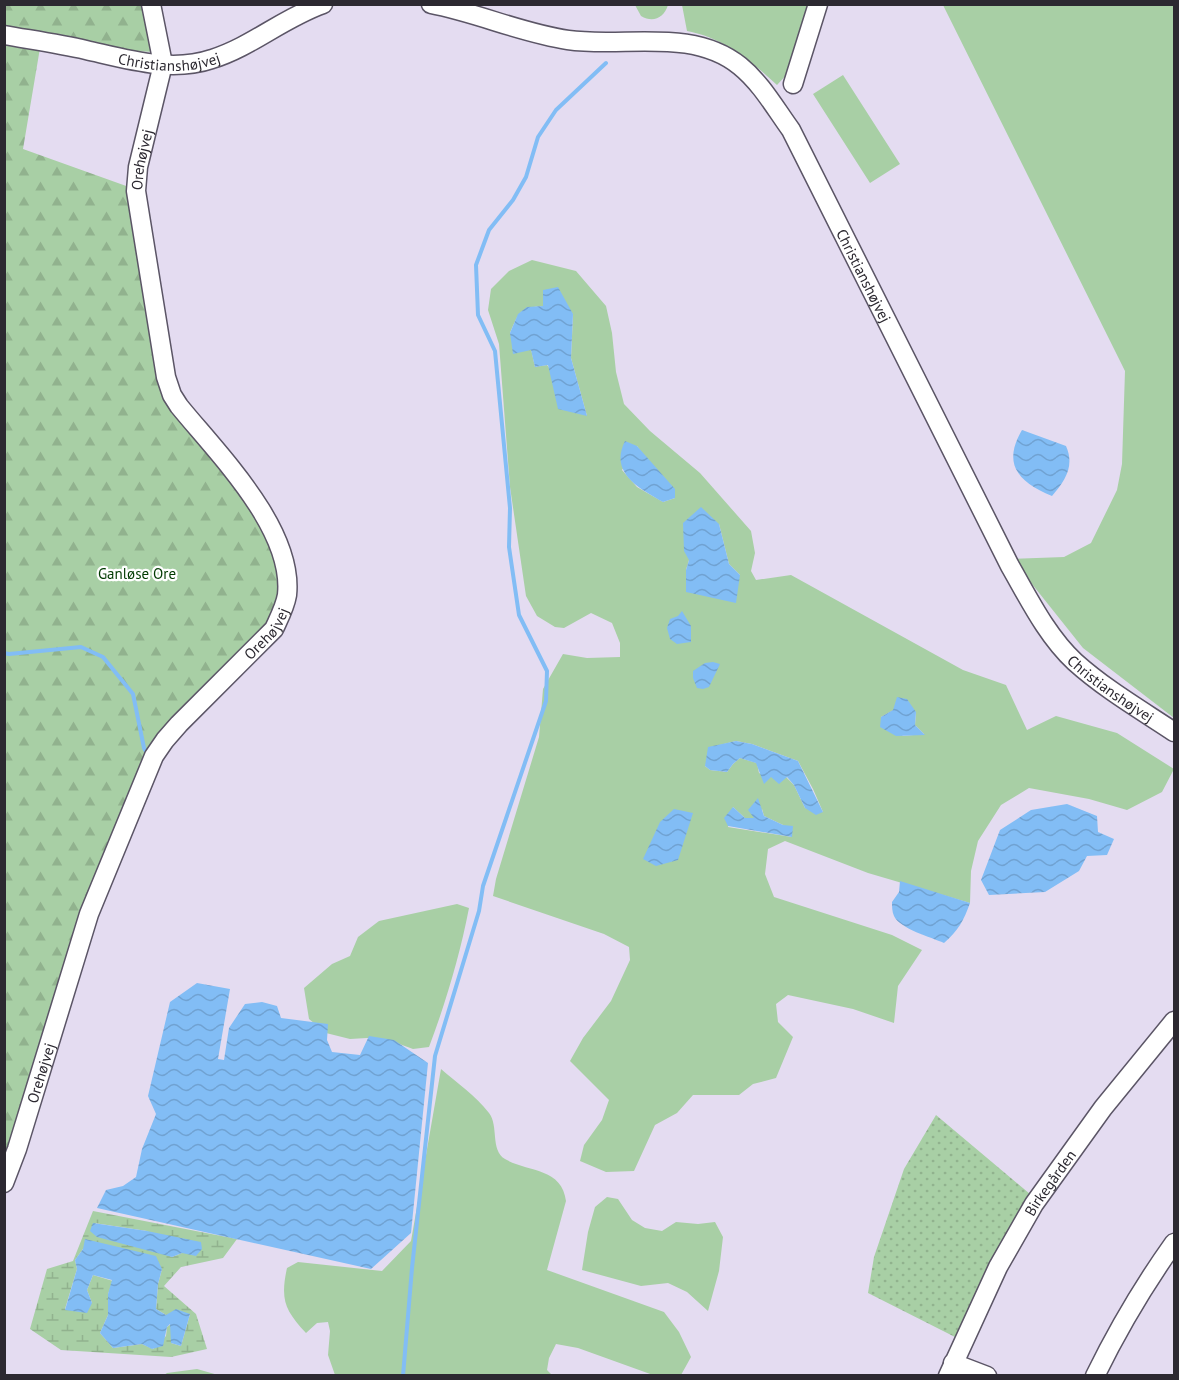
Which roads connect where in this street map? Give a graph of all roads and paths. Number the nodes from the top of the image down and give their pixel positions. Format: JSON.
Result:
{"nodes":[{"id":1,"x":151,"y":4,"type":"edge"},
{"id":2,"x":323,"y":4,"type":"edge"},
{"id":3,"x":431,"y":4,"type":"edge"},
{"id":4,"x":818,"y":4,"type":"edge"},
{"id":5,"x":4,"y":35,"type":"edge"},
{"id":6,"x":163,"y":64,"type":"junction"},
{"id":7,"x":793,"y":84,"type":"dead end"},
{"id":8,"x":1174,"y":732,"type":"edge"},
{"id":9,"x":1174,"y":1021,"type":"edge"},
{"id":10,"x":4,"y":1183,"type":"edge"},
{"id":11,"x":1174,"y":1243,"type":"edge"},
{"id":12,"x":951,"y":1369,"type":"edge"},
{"id":13,"x":987,"y":1376,"type":"edge"},
{"id":14,"x":1095,"y":1376,"type":"edge"}],
"edges":[{"from":1,"to":6,"type":"street"},
{"from":2,"to":6,"type":"street","name":"Christianshøjvej"},
{"from":3,"to":8,"type":"street","name":"Christianshøjvej"},
{"from":4,"to":7,"type":"street"},
{"from":5,"to":6,"type":"street","name":"Christianshøjvej"},
{"from":6,"to":10,"type":"street","name":"Orehøjvej"},
{"from":9,"to":12,"type":"street","name":"Birkegården"},
{"from":11,"to":14,"type":"street"},
{"from":12,"to":13,"type":"street","name":"Birkegården"}]}
